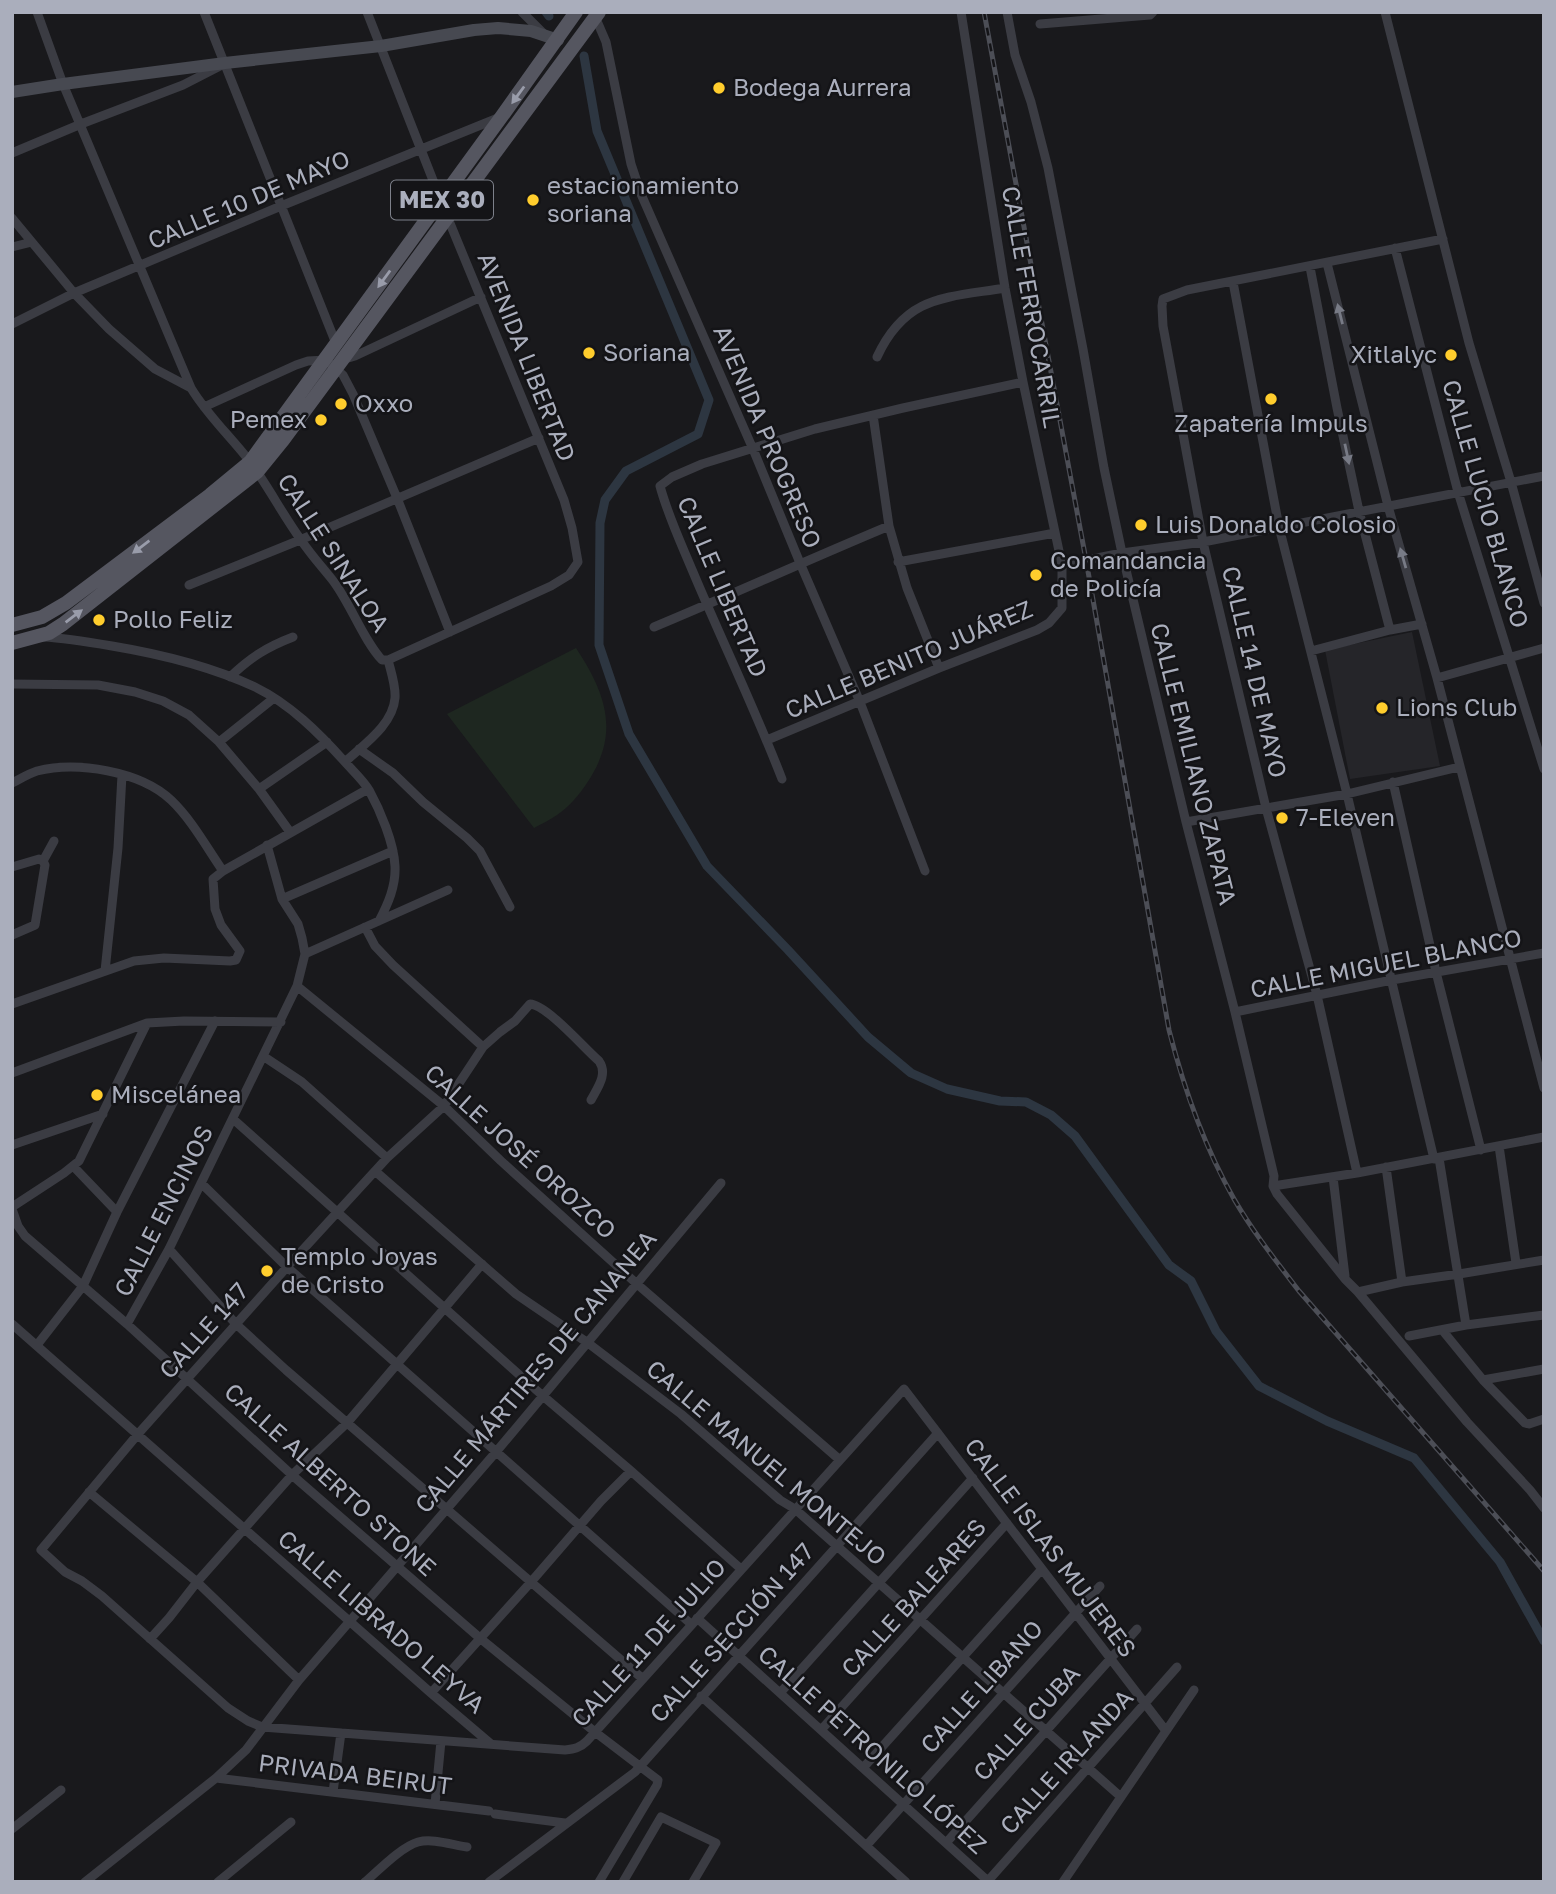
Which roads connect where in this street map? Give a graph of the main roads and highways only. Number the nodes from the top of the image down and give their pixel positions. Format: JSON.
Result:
{"nodes":[{"id":1,"x":576,"y":12,"type":"edge"},
{"id":2,"x":595,"y":16,"type":"edge"},
{"id":3,"x":335,"y":363,"type":"junction"},
{"id":4,"x":253,"y":467,"type":"junction"},
{"id":5,"x":12,"y":625,"type":"edge"},
{"id":6,"x":12,"y":643,"type":"edge"}],
"edges":[{"from":1,"to":3,"type":"main road","number":"MEX 30","one_way":true},
{"from":2,"to":3,"type":"main road","number":"MEX 30"},
{"from":3,"to":4,"type":"main road","number":"MEX 30"},
{"from":4,"to":5,"type":"main road","number":"MEX 30","one_way":true},
{"from":6,"to":4,"type":"main road","number":"MEX 30","one_way":true}]}
